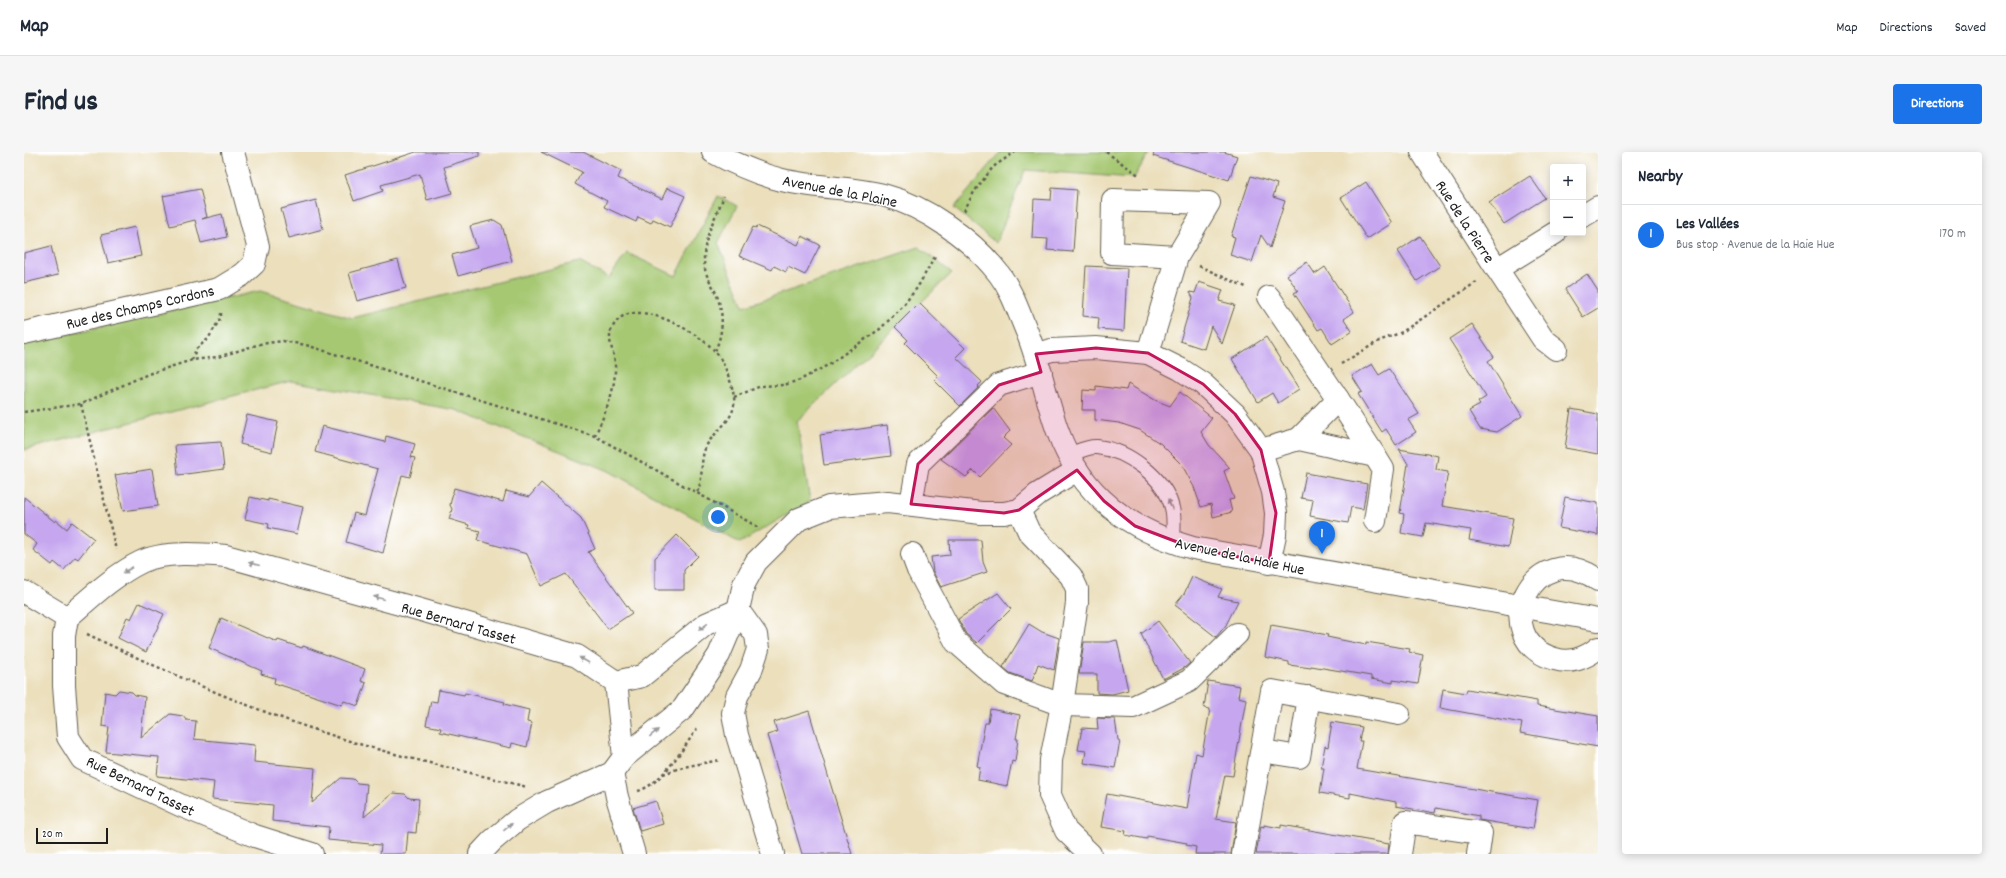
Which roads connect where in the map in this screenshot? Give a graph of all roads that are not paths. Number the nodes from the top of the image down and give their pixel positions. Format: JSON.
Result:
{"nodes":[{"id":1,"x":233,"y":152,"type":"edge"},
{"id":2,"x":713,"y":152,"type":"edge"},
{"id":3,"x":1422,"y":152,"type":"edge"},
{"id":4,"x":1598,"y":206,"type":"edge"},
{"id":5,"x":1586,"y":214,"type":"edge"},
{"id":6,"x":1550,"y":236,"type":"edge"},
{"id":7,"x":1177,"y":256,"type":"junction"},
{"id":8,"x":1497,"y":269,"type":"junction"},
{"id":9,"x":1270,"y":297,"type":"road end"},
{"id":10,"x":24,"y":333,"type":"edge"},
{"id":11,"x":1556,"y":349,"type":"dead end"},
{"id":12,"x":1148,"y":353,"type":"junction"},
{"id":13,"x":1038,"y":363,"type":"junction"},
{"id":14,"x":1338,"y":399,"type":"junction"},
{"id":15,"x":1299,"y":439,"type":"junction"},
{"id":16,"x":1261,"y":450,"type":"junction"},
{"id":17,"x":1375,"y":456,"type":"junction"},
{"id":18,"x":1072,"y":462,"type":"junction"},
{"id":19,"x":911,"y":504,"type":"junction"},
{"id":20,"x":1019,"y":510,"type":"junction"},
{"id":21,"x":1376,"y":521,"type":"dead end"},
{"id":22,"x":1173,"y":542,"type":"junction"},
{"id":23,"x":912,"y":554,"type":"dead end"},
{"id":24,"x":1269,"y":562,"type":"junction"},
{"id":25,"x":1598,"y":580,"type":"edge"},
{"id":26,"x":24,"y":592,"type":"edge"},
{"id":27,"x":1520,"y":606,"type":"junction"},
{"id":28,"x":738,"y":610,"type":"junction"},
{"id":29,"x":67,"y":618,"type":"junction"},
{"id":30,"x":1598,"y":620,"type":"edge"},
{"id":31,"x":1237,"y":634,"type":"dead end"},
{"id":32,"x":1598,"y":648,"type":"edge"},
{"id":33,"x":616,"y":682,"type":"junction"},
{"id":34,"x":1308,"y":697,"type":"junction"},
{"id":35,"x":1062,"y":705,"type":"junction"},
{"id":36,"x":1399,"y":714,"type":"dead end"},
{"id":37,"x":1262,"y":751,"type":"junction"},
{"id":38,"x":618,"y":765,"type":"junction"},
{"id":39,"x":312,"y":854,"type":"edge"},
{"id":40,"x":480,"y":854,"type":"edge"},
{"id":41,"x":634,"y":854,"type":"edge"},
{"id":42,"x":773,"y":854,"type":"edge"},
{"id":43,"x":1090,"y":854,"type":"edge"},
{"id":44,"x":1243,"y":854,"type":"edge"},
{"id":45,"x":1400,"y":854,"type":"edge"},
{"id":46,"x":1478,"y":854,"type":"edge"}],
"edges":[{"from":1,"to":10,"type":"street","name":"Rue des Champs Cordons"},
{"from":2,"to":13,"type":"street","name":"Avenue de la Plaine"},
{"from":3,"to":8,"type":"street","name":"Rue de la Pierre"},
{"from":4,"to":5,"type":"street"},
{"from":6,"to":8,"type":"street","name":"Rue de la Pierre"},
{"from":7,"to":7,"type":"street"},
{"from":7,"to":12,"type":"street"},
{"from":8,"to":11,"type":"street","name":"Rue de la Pierre"},
{"from":9,"to":14,"type":"street"},
{"from":12,"to":13,"type":"street"},
{"from":12,"to":16,"type":"street"},
{"from":13,"to":18,"type":"street","name":"Avenue de la Plaine"},
{"from":13,"to":19,"type":"street"},
{"from":14,"to":15,"type":"street"},
{"from":14,"to":17,"type":"street"},
{"from":15,"to":16,"type":"street"},
{"from":15,"to":17,"type":"street"},
{"from":16,"to":24,"type":"street"},
{"from":17,"to":21,"type":"street"},
{"from":18,"to":20,"type":"street"},
{"from":18,"to":22,"type":"street","name":"Avenue de la Haie Hue"},
{"from":22,"to":18,"type":"lane","one_way":true},
{"from":19,"to":20,"type":"street"},
{"from":19,"to":28,"type":"street"},
{"from":20,"to":35,"type":"street"},
{"from":22,"to":24,"type":"street","name":"Avenue de la Haie Hue"},
{"from":23,"to":35,"type":"street"},
{"from":24,"to":27,"type":"street","name":"Avenue de la Haie Hue"},
{"from":25,"to":27,"type":"street"},
{"from":26,"to":29,"type":"street"},
{"from":27,"to":30,"type":"street","name":"Avenue de la Haie Hue"},
{"from":27,"to":32,"type":"street"},
{"from":28,"to":33,"type":"street","one_way":true},
{"from":38,"to":28,"type":"street","one_way":true},
{"from":28,"to":42,"type":"street"},
{"from":33,"to":29,"type":"street","name":"Rue Bernard Tasset","one_way":true},
{"from":29,"to":39,"type":"street","name":"Rue Bernard Tasset"},
{"from":31,"to":35,"type":"street"},
{"from":33,"to":38,"type":"street"},
{"from":34,"to":36,"type":"street"},
{"from":34,"to":37,"type":"street"},
{"from":34,"to":37,"type":"street"},
{"from":35,"to":43,"type":"street"},
{"from":37,"to":44,"type":"street"},
{"from":40,"to":38,"type":"street","one_way":true},
{"from":38,"to":41,"type":"street"},
{"from":45,"to":46,"type":"street"}]}
